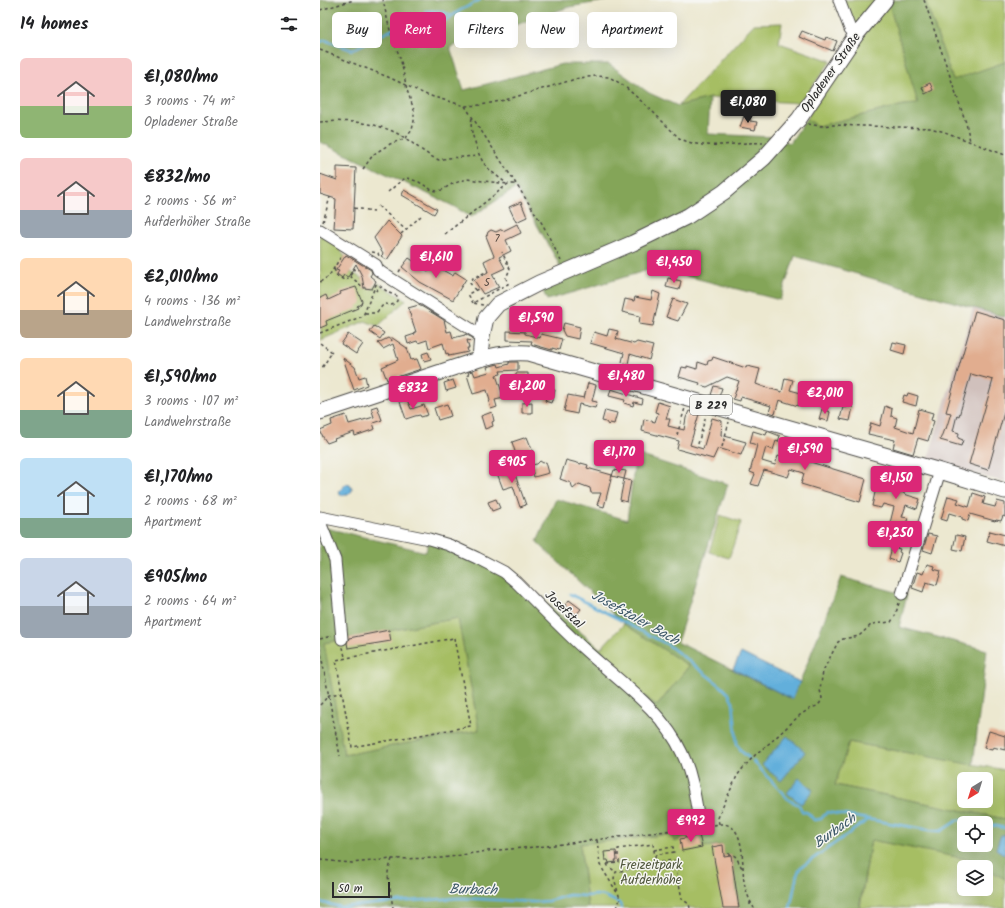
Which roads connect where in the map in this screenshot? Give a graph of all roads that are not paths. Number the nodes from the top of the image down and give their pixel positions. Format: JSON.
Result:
{"nodes":[{"id":1,"x":838,"y":0,"type":"edge"},
{"id":2,"x":885,"y":0,"type":"edge"},
{"id":3,"x":856,"y":35,"type":"junction"},
{"id":4,"x":320,"y":230,"type":"edge"},
{"id":5,"x":482,"y":336,"type":"junction"},
{"id":6,"x":480,"y":359,"type":"junction"},
{"id":7,"x":320,"y":412,"type":"edge"},
{"id":8,"x":940,"y":471,"type":"junction"},
{"id":9,"x":1005,"y":491,"type":"edge"},
{"id":10,"x":320,"y":517,"type":"edge"},
{"id":11,"x":320,"y":522,"type":"edge"},
{"id":12,"x":902,"y":594,"type":"road end"},
{"id":13,"x":341,"y":637,"type":"road end"},
{"id":14,"x":700,"y":827,"type":"road end"}],
"edges":[{"from":1,"to":3,"type":"street"},
{"from":2,"to":3,"type":"main road","name":"Opladener Straße"},
{"from":3,"to":5,"type":"main road","name":"Opladener Straße"},
{"from":4,"to":5,"type":"street"},
{"from":5,"to":6,"type":"main road","name":"Opladener Straße"},
{"from":6,"to":7,"type":"main road","number":"B 229"},
{"from":6,"to":8,"type":"main road","number":"B 229"},
{"from":8,"to":9,"type":"main road","number":"B 229"},
{"from":8,"to":12,"type":"street"},
{"from":10,"to":14,"type":"street","name":"Josefstal"},
{"from":11,"to":13,"type":"street"}]}
